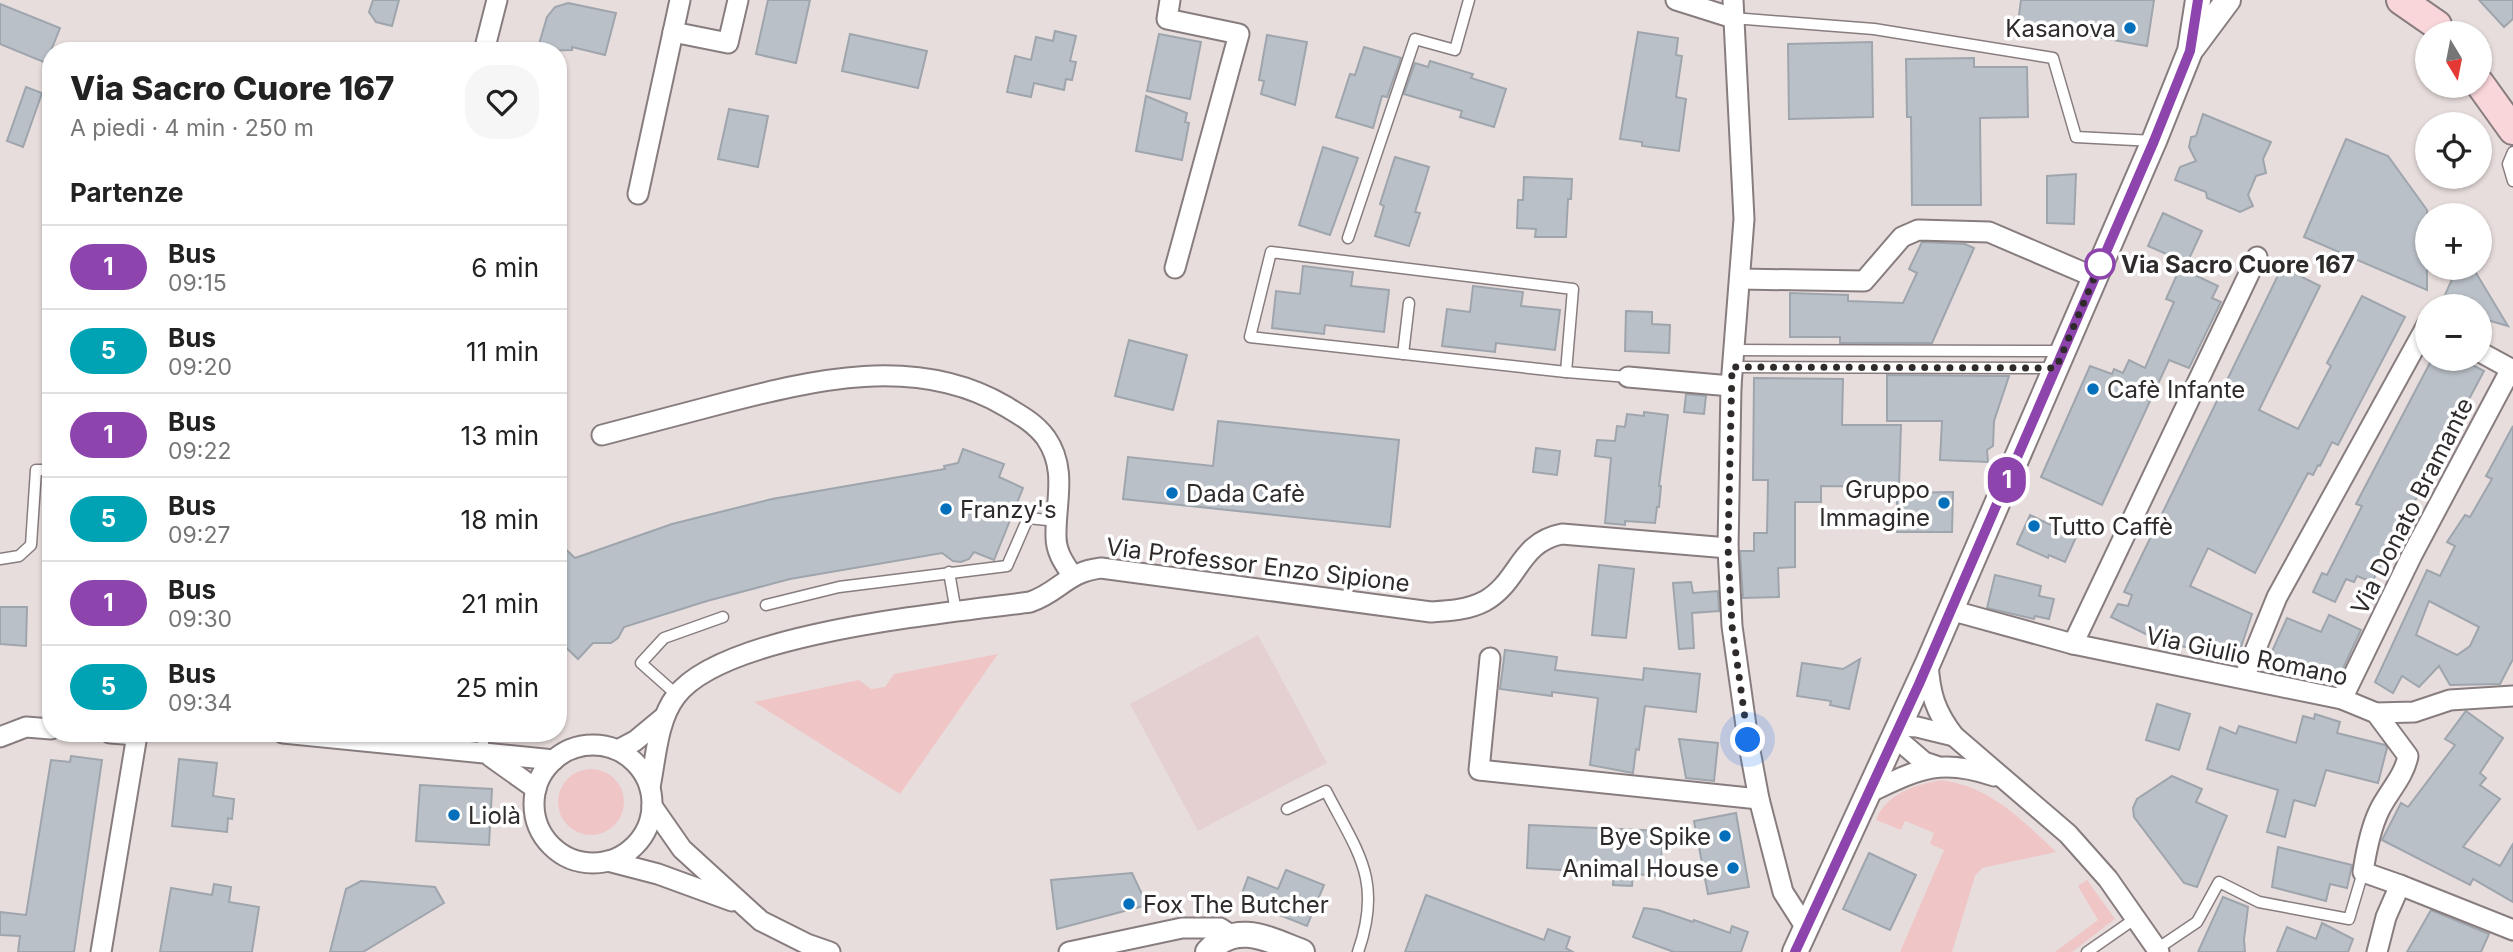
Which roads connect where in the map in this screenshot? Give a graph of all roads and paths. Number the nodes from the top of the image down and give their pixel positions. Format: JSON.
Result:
{"nodes":[{"id":1,"x":497,"y":0,"type":"edge"},
{"id":2,"x":680,"y":0,"type":"edge"},
{"id":3,"x":738,"y":0,"type":"edge"},
{"id":4,"x":1170,"y":0,"type":"edge"},
{"id":5,"x":1469,"y":0,"type":"edge"},
{"id":6,"x":1676,"y":0,"type":"edge"},
{"id":7,"x":2198,"y":0,"type":"edge"},
{"id":8,"x":2228,"y":0,"type":"edge"},
{"id":9,"x":2402,"y":0,"type":"edge"},
{"id":10,"x":2419,"y":0,"type":"edge"},
{"id":11,"x":1733,"y":9,"type":"edge"},
{"id":12,"x":2430,"y":21,"type":"edge"},
{"id":13,"x":2434,"y":21,"type":"edge"},
{"id":14,"x":673,"y":32,"type":"junction"},
{"id":15,"x":486,"y":42,"type":"edge"},
{"id":16,"x":2190,"y":51,"type":"junction"},
{"id":17,"x":2490,"y":98,"type":"edge"},
{"id":18,"x":2513,"y":130,"type":"edge"},
{"id":19,"x":2154,"y":141,"type":"junction"},
{"id":20,"x":2513,"y":152,"type":"edge"},
{"id":21,"x":2513,"y":181,"type":"edge"},
{"id":22,"x":638,"y":194,"type":"dead end"},
{"id":23,"x":1348,"y":238,"type":"dead end"},
{"id":24,"x":2257,"y":257,"type":"dead end"},
{"id":25,"x":1175,"y":268,"type":"dead end"},
{"id":26,"x":2094,"y":277,"type":"junction"},
{"id":27,"x":1740,"y":279,"type":"junction"},
{"id":28,"x":1409,"y":303,"type":"dead end"},
{"id":29,"x":2415,"y":347,"type":"edge"},
{"id":30,"x":1403,"y":354,"type":"junction"},
{"id":31,"x":2492,"y":359,"type":"edge"},
{"id":32,"x":2060,"y":360,"type":"junction"},
{"id":33,"x":1732,"y":368,"type":"junction"},
{"id":34,"x":1566,"y":372,"type":"junction"},
{"id":35,"x":1628,"y":377,"type":"joint"},
{"id":36,"x":602,"y":435,"type":"dead end"},
{"id":37,"x":42,"y":470,"type":"edge"},
{"id":38,"x":1058,"y":521,"type":"junction"},
{"id":39,"x":1728,"y":548,"type":"junction"},
{"id":40,"x":0,"y":559,"type":"edge"},
{"id":41,"x":949,"y":572,"type":"junction"},
{"id":42,"x":1072,"y":575,"type":"junction"},
{"id":43,"x":766,"y":604,"type":"dead end"},
{"id":44,"x":1950,"y":610,"type":"junction"},
{"id":45,"x":956,"y":612,"type":"junction"},
{"id":46,"x":723,"y":617,"type":"dead end"},
{"id":47,"x":2073,"y":643,"type":"junction"},
{"id":48,"x":1490,"y":658,"type":"dead end"},
{"id":49,"x":1928,"y":663,"type":"junction"},
{"id":50,"x":2244,"y":678,"type":"junction"},
{"id":51,"x":677,"y":695,"type":"junction"},
{"id":52,"x":2513,"y":696,"type":"edge"},
{"id":53,"x":2342,"y":699,"type":"junction"},
{"id":54,"x":2376,"y":713,"type":"junction"},
{"id":55,"x":664,"y":717,"type":"junction"},
{"id":56,"x":42,"y":728,"type":"edge"},
{"id":57,"x":1897,"y":732,"type":"junction"},
{"id":58,"x":1954,"y":736,"type":"junction"},
{"id":59,"x":0,"y":737,"type":"edge"},
{"id":60,"x":138,"y":742,"type":"edge"},
{"id":61,"x":370,"y":742,"type":"edge"},
{"id":62,"x":484,"y":742,"type":"edge"},
{"id":63,"x":618,"y":750,"type":"junction"},
{"id":64,"x":485,"y":754,"type":"junction"},
{"id":65,"x":554,"y":760,"type":"junction"},
{"id":66,"x":1936,"y":766,"type":"junction"},
{"id":67,"x":2002,"y":779,"type":"junction"},
{"id":68,"x":536,"y":789,"type":"junction"},
{"id":69,"x":1868,"y":793,"type":"junction"},
{"id":70,"x":651,"y":797,"type":"junction"},
{"id":71,"x":1759,"y":799,"type":"junction"},
{"id":72,"x":1287,"y":809,"type":"dead end"},
{"id":73,"x":608,"y":860,"type":"junction"},
{"id":74,"x":2363,"y":872,"type":"junction"},
{"id":75,"x":2400,"y":886,"type":"junction"},
{"id":76,"x":743,"y":905,"type":"junction"},
{"id":77,"x":2137,"y":918,"type":"junction"},
{"id":78,"x":1182,"y":928,"type":"junction"},
{"id":79,"x":1807,"y":928,"type":"junction"},
{"id":80,"x":2513,"y":930,"type":"edge"},
{"id":81,"x":1235,"y":943,"type":"edge"},
{"id":82,"x":2158,"y":950,"type":"edge"},
{"id":83,"x":1209,"y":951,"type":"edge"},
{"id":84,"x":101,"y":952,"type":"edge"},
{"id":85,"x":830,"y":952,"type":"edge"},
{"id":86,"x":1069,"y":952,"type":"edge"},
{"id":87,"x":1303,"y":952,"type":"edge"},
{"id":88,"x":1359,"y":952,"type":"edge"},
{"id":89,"x":1796,"y":952,"type":"edge"},
{"id":90,"x":2087,"y":952,"type":"edge"},
{"id":91,"x":2377,"y":952,"type":"edge"}],
"edges":[{"from":1,"to":15,"type":"street"},
{"from":2,"to":14,"type":"street"},
{"from":3,"to":14,"type":"street"},
{"from":4,"to":25,"type":"street"},
{"from":5,"to":23,"type":"lane"},
{"from":6,"to":11,"type":"street"},
{"from":7,"to":16,"type":"street"},
{"from":8,"to":16,"type":"street"},
{"from":9,"to":12,"type":"main road"},
{"from":10,"to":13,"type":"main road"},
{"from":11,"to":19,"type":"lane"},
{"from":11,"to":27,"type":"street"},
{"from":14,"to":22,"type":"street"},
{"from":16,"to":19,"type":"street"},
{"from":17,"to":18,"type":"main road"},
{"from":19,"to":26,"type":"street"},
{"from":20,"to":21,"type":"lane"},
{"from":24,"to":47,"type":"street"},
{"from":26,"to":27,"type":"street"},
{"from":26,"to":32,"type":"street"},
{"from":27,"to":33,"type":"street"},
{"from":28,"to":30,"type":"lane"},
{"from":29,"to":50,"type":"street"},
{"from":30,"to":34,"type":"lane"},
{"from":30,"to":34,"type":"lane"},
{"from":31,"to":53,"type":"street","name":"Via Donato Bramante"},
{"from":32,"to":33,"type":"lane"},
{"from":32,"to":33,"type":"lane"},
{"from":32,"to":44,"type":"street"},
{"from":33,"to":35,"type":"street"},
{"from":33,"to":39,"type":"street"},
{"from":34,"to":35,"type":"lane"},
{"from":36,"to":38,"type":"street"},
{"from":37,"to":40,"type":"lane"},
{"from":38,"to":41,"type":"lane"},
{"from":38,"to":42,"type":"street"},
{"from":39,"to":42,"type":"street","name":"Via Professor Enzo Sipione"},
{"from":39,"to":71,"type":"street"},
{"from":41,"to":43,"type":"lane"},
{"from":41,"to":45,"type":"lane"},
{"from":42,"to":45,"type":"street","name":"Via Professor Enzo Sipione"},
{"from":44,"to":47,"type":"street","name":"Via Giulio Romano"},
{"from":44,"to":49,"type":"street"},
{"from":45,"to":51,"type":"street","name":"Via Professor Enzo Sipione"},
{"from":46,"to":51,"type":"lane"},
{"from":47,"to":50,"type":"street","name":"Via Giulio Romano"},
{"from":48,"to":71,"type":"street"},
{"from":49,"to":57,"type":"street"},
{"from":49,"to":58,"type":"street"},
{"from":50,"to":53,"type":"street","name":"Via Giulio Romano"},
{"from":51,"to":55,"type":"street","name":"Via Professor Enzo Sipione"},
{"from":52,"to":54,"type":"street"},
{"from":53,"to":54,"type":"street","name":"Via Giulio Romano"},
{"from":54,"to":74,"type":"street"},
{"from":55,"to":63,"type":"street"},
{"from":55,"to":70,"type":"street"},
{"from":56,"to":59,"type":"street"},
{"from":57,"to":58,"type":"street"},
{"from":57,"to":66,"type":"street"},
{"from":57,"to":69,"type":"street"},
{"from":58,"to":67,"type":"street"},
{"from":60,"to":84,"type":"street"},
{"from":61,"to":64,"type":"street"},
{"from":62,"to":64,"type":"lane"},
{"from":63,"to":65,"type":"street"},
{"from":63,"to":70,"type":"street"},
{"from":64,"to":65,"type":"street"},
{"from":64,"to":68,"type":"street"},
{"from":65,"to":68,"type":"street"},
{"from":66,"to":67,"type":"street"},
{"from":66,"to":69,"type":"street"},
{"from":67,"to":77,"type":"street"},
{"from":68,"to":73,"type":"street"},
{"from":69,"to":79,"type":"street"},
{"from":70,"to":73,"type":"street"},
{"from":70,"to":76,"type":"street"},
{"from":71,"to":79,"type":"street"},
{"from":72,"to":88,"type":"lane"},
{"from":73,"to":76,"type":"street"},
{"from":74,"to":75,"type":"street"},
{"from":74,"to":82,"type":"lane"},
{"from":75,"to":80,"type":"street"},
{"from":75,"to":91,"type":"street"},
{"from":76,"to":85,"type":"street"},
{"from":77,"to":82,"type":"street"},
{"from":77,"to":90,"type":"lane"},
{"from":78,"to":81,"type":"street"},
{"from":78,"to":83,"type":"street"},
{"from":78,"to":86,"type":"street"},
{"from":79,"to":89,"type":"street"},
{"from":81,"to":83,"type":"street"},
{"from":81,"to":87,"type":"street"}]}
